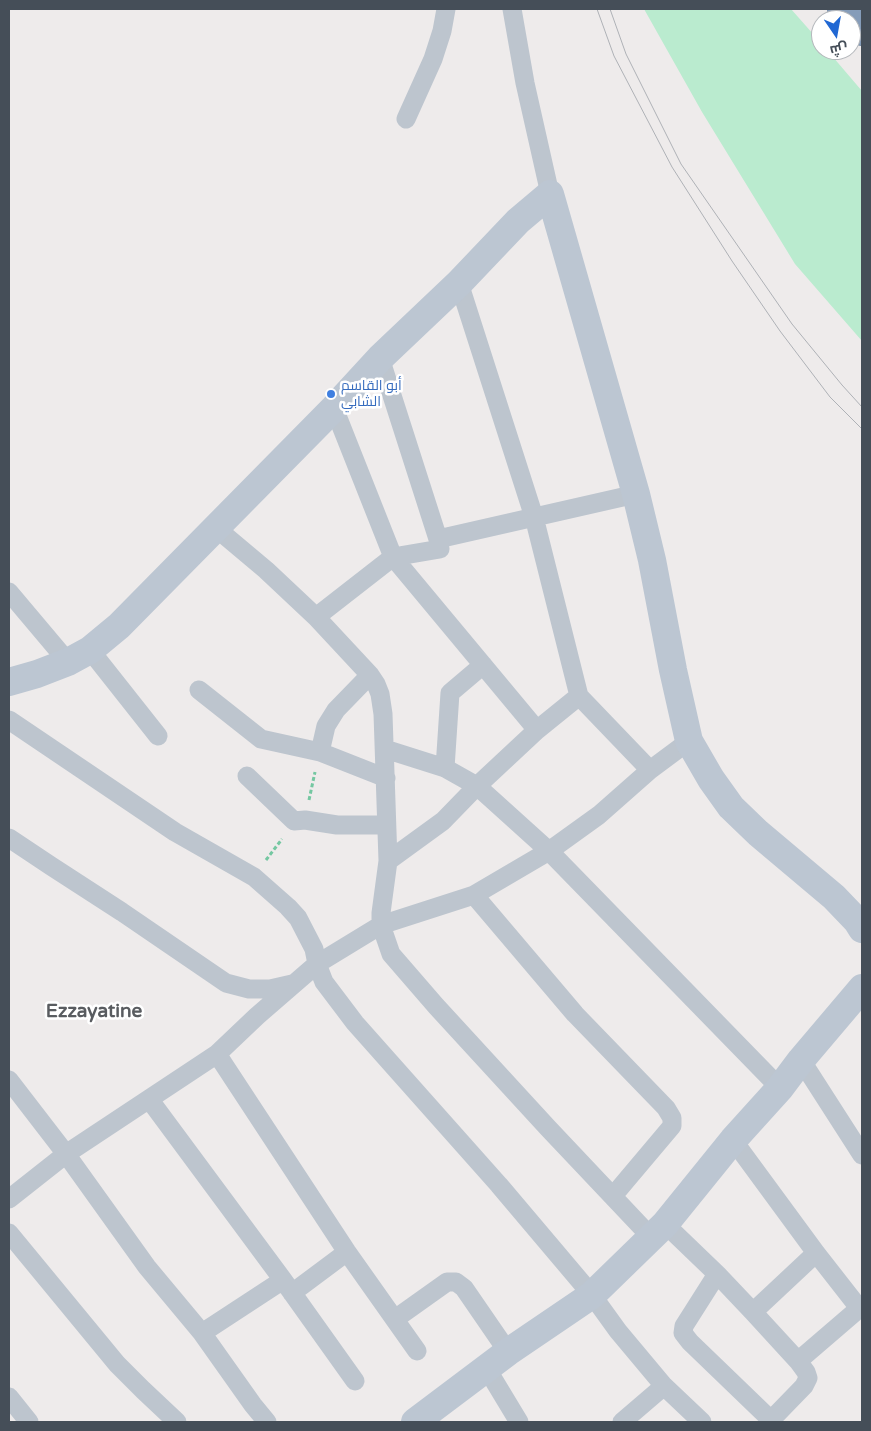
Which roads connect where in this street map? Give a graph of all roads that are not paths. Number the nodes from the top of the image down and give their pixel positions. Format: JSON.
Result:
{"nodes":[{"id":1,"x":446,"y":9,"type":"edge"},
{"id":2,"x":512,"y":9,"type":"edge"},
{"id":3,"x":842,"y":9,"type":"edge"},
{"id":4,"x":862,"y":31,"type":"edge"},
{"id":5,"x":406,"y":119,"type":"dead end"},
{"id":6,"x":550,"y":194,"type":"junction"},
{"id":7,"x":459,"y":283,"type":"junction"},
{"id":8,"x":380,"y":358,"type":"junction"},
{"id":9,"x":334,"y":408,"type":"junction"},
{"id":10,"x":636,"y":494,"type":"junction"},
{"id":11,"x":534,"y":517,"type":"junction"},
{"id":12,"x":216,"y":528,"type":"junction"},
{"id":13,"x":438,"y":539,"type":"junction"},
{"id":14,"x":393,"y":557,"type":"junction"},
{"id":15,"x":9,"y":592,"type":"edge"},
{"id":16,"x":316,"y":617,"type":"junction"},
{"id":17,"x":79,"y":656,"type":"junction"},
{"id":18,"x":483,"y":665,"type":"junction"},
{"id":19,"x":370,"y":675,"type":"junction"},
{"id":20,"x":9,"y":682,"type":"edge"},
{"id":21,"x":199,"y":690,"type":"dead end"},
{"id":22,"x":579,"y":696,"type":"junction"},
{"id":23,"x":9,"y":720,"type":"edge"},
{"id":24,"x":536,"y":730,"type":"junction"},
{"id":25,"x":158,"y":736,"type":"dead end"},
{"id":26,"x":689,"y":741,"type":"junction"},
{"id":27,"x":385,"y":749,"type":"junction"},
{"id":28,"x":320,"y":752,"type":"junction"},
{"id":29,"x":444,"y":768,"type":"junction"},
{"id":30,"x":650,"y":770,"type":"junction"},
{"id":31,"x":247,"y":776,"type":"dead end"},
{"id":32,"x":386,"y":778,"type":"junction"},
{"id":33,"x":477,"y":786,"type":"junction"},
{"id":34,"x":386,"y":825,"type":"junction"},
{"id":35,"x":9,"y":838,"type":"edge"},
{"id":36,"x":549,"y":851,"type":"junction"},
{"id":37,"x":388,"y":861,"type":"junction"},
{"id":38,"x":474,"y":895,"type":"junction"},
{"id":39,"x":381,"y":925,"type":"junction"},
{"id":40,"x":862,"y":929,"type":"edge"},
{"id":41,"x":317,"y":964,"type":"junction"},
{"id":42,"x":293,"y":984,"type":"junction"},
{"id":43,"x":862,"y":988,"type":"edge"},
{"id":44,"x":217,"y":1054,"type":"junction"},
{"id":45,"x":801,"y":1060,"type":"junction"},
{"id":46,"x":9,"y":1080,"type":"edge"},
{"id":47,"x":780,"y":1088,"type":"junction"},
{"id":48,"x":149,"y":1099,"type":"junction"},
{"id":49,"x":733,"y":1140,"type":"junction"},
{"id":50,"x":66,"y":1154,"type":"junction"},
{"id":51,"x":862,"y":1156,"type":"edge"},
{"id":52,"x":613,"y":1196,"type":"junction"},
{"id":53,"x":9,"y":1199,"type":"edge"},
{"id":54,"x":658,"y":1230,"type":"junction"},
{"id":55,"x":9,"y":1233,"type":"edge"},
{"id":56,"x":347,"y":1252,"type":"junction"},
{"id":57,"x":816,"y":1252,"type":"junction"},
{"id":58,"x":717,"y":1274,"type":"junction"},
{"id":59,"x":287,"y":1287,"type":"junction"},
{"id":60,"x":592,"y":1295,"type":"junction"},
{"id":61,"x":861,"y":1307,"type":"edge"},
{"id":62,"x":753,"y":1312,"type":"junction"},
{"id":63,"x":395,"y":1319,"type":"junction"},
{"id":64,"x":202,"y":1334,"type":"junction"},
{"id":65,"x":417,"y":1351,"type":"dead end"},
{"id":66,"x":508,"y":1352,"type":"junction"},
{"id":67,"x":798,"y":1361,"type":"junction"},
{"id":68,"x":487,"y":1369,"type":"junction"},
{"id":69,"x":355,"y":1381,"type":"dead end"},
{"id":70,"x":664,"y":1386,"type":"junction"},
{"id":71,"x":9,"y":1397,"type":"edge"},
{"id":72,"x":772,"y":1421,"type":"edge"},
{"id":73,"x":29,"y":1422,"type":"edge"},
{"id":74,"x":177,"y":1422,"type":"edge"},
{"id":75,"x":267,"y":1422,"type":"edge"},
{"id":76,"x":415,"y":1422,"type":"edge"},
{"id":77,"x":519,"y":1422,"type":"edge"},
{"id":78,"x":622,"y":1422,"type":"edge"},
{"id":79,"x":702,"y":1422,"type":"edge"}],
"edges":[{"from":1,"to":5,"type":"street"},
{"from":2,"to":6,"type":"street"},
{"from":3,"to":4,"type":"highway"},
{"from":6,"to":7,"type":"street"},
{"from":6,"to":10,"type":"street"},
{"from":7,"to":8,"type":"street"},
{"from":7,"to":11,"type":"street"},
{"from":8,"to":9,"type":"street"},
{"from":8,"to":13,"type":"street"},
{"from":9,"to":12,"type":"street"},
{"from":9,"to":14,"type":"street"},
{"from":10,"to":11,"type":"street"},
{"from":10,"to":26,"type":"street"},
{"from":11,"to":13,"type":"street"},
{"from":11,"to":22,"type":"street"},
{"from":12,"to":16,"type":"street"},
{"from":12,"to":17,"type":"street"},
{"from":13,"to":14,"type":"street"},
{"from":14,"to":16,"type":"street"},
{"from":14,"to":18,"type":"street"},
{"from":15,"to":17,"type":"street"},
{"from":16,"to":19,"type":"street"},
{"from":17,"to":20,"type":"street"},
{"from":17,"to":25,"type":"street"},
{"from":18,"to":24,"type":"street"},
{"from":18,"to":29,"type":"street"},
{"from":19,"to":27,"type":"street"},
{"from":19,"to":28,"type":"street"},
{"from":21,"to":28,"type":"street"},
{"from":22,"to":24,"type":"street"},
{"from":22,"to":30,"type":"street"},
{"from":23,"to":41,"type":"street"},
{"from":24,"to":33,"type":"street"},
{"from":26,"to":30,"type":"street"},
{"from":26,"to":40,"type":"street"},
{"from":27,"to":29,"type":"street"},
{"from":27,"to":32,"type":"street"},
{"from":28,"to":32,"type":"street"},
{"from":29,"to":33,"type":"street"},
{"from":30,"to":36,"type":"street"},
{"from":31,"to":34,"type":"street"},
{"from":32,"to":34,"type":"street"},
{"from":33,"to":36,"type":"street"},
{"from":33,"to":37,"type":"street"},
{"from":34,"to":37,"type":"street"},
{"from":35,"to":42,"type":"street"},
{"from":36,"to":38,"type":"street"},
{"from":36,"to":47,"type":"street"},
{"from":37,"to":39,"type":"street"},
{"from":38,"to":39,"type":"street"},
{"from":38,"to":52,"type":"street"},
{"from":39,"to":41,"type":"street"},
{"from":39,"to":52,"type":"street"},
{"from":41,"to":42,"type":"street"},
{"from":41,"to":60,"type":"street"},
{"from":42,"to":44,"type":"street"},
{"from":43,"to":45,"type":"street"},
{"from":44,"to":48,"type":"street"},
{"from":44,"to":56,"type":"street"},
{"from":45,"to":47,"type":"street"},
{"from":45,"to":51,"type":"street"},
{"from":46,"to":50,"type":"street"},
{"from":47,"to":49,"type":"street"},
{"from":48,"to":50,"type":"street"},
{"from":48,"to":59,"type":"street"},
{"from":49,"to":54,"type":"street"},
{"from":49,"to":57,"type":"street"},
{"from":50,"to":53,"type":"street"},
{"from":50,"to":64,"type":"street"},
{"from":52,"to":54,"type":"street"},
{"from":54,"to":58,"type":"street"},
{"from":54,"to":60,"type":"street"},
{"from":55,"to":74,"type":"street"},
{"from":56,"to":59,"type":"street"},
{"from":56,"to":63,"type":"street"},
{"from":57,"to":61,"type":"street"},
{"from":57,"to":62,"type":"street"},
{"from":58,"to":62,"type":"street"},
{"from":58,"to":72,"type":"street"},
{"from":59,"to":64,"type":"street"},
{"from":59,"to":69,"type":"street"},
{"from":60,"to":66,"type":"street"},
{"from":60,"to":70,"type":"street"},
{"from":61,"to":67,"type":"street"},
{"from":62,"to":67,"type":"street"},
{"from":63,"to":65,"type":"street"},
{"from":63,"to":66,"type":"street"},
{"from":64,"to":75,"type":"street"},
{"from":66,"to":68,"type":"street"},
{"from":67,"to":72,"type":"street"},
{"from":68,"to":76,"type":"street"},
{"from":68,"to":77,"type":"street"},
{"from":70,"to":78,"type":"street"},
{"from":70,"to":79,"type":"street"},
{"from":71,"to":73,"type":"street"}]}
